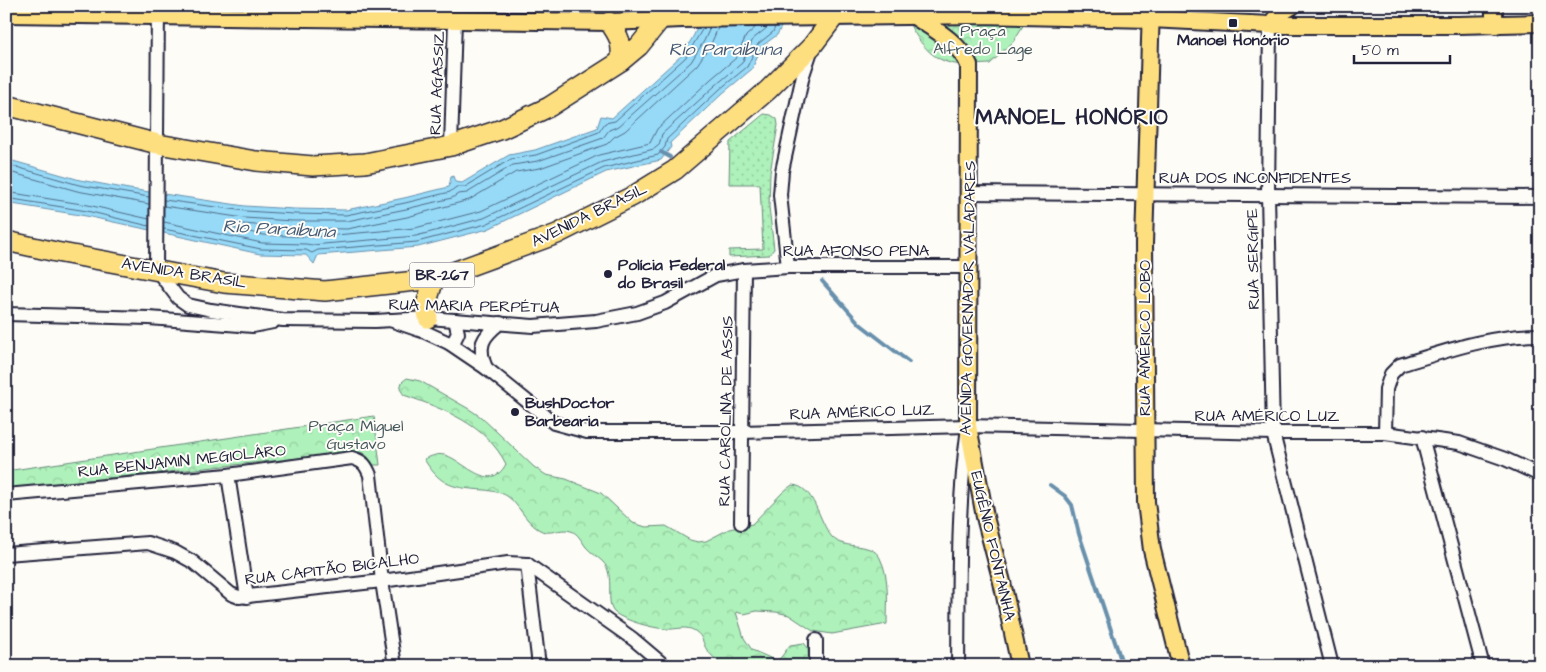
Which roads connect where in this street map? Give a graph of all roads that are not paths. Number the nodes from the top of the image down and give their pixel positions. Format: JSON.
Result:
{"nodes":[{"id":1,"x":1292,"y":6,"type":"edge"},
{"id":2,"x":1494,"y":6,"type":"edge"},
{"id":3,"x":158,"y":11,"type":"edge"},
{"id":4,"x":836,"y":12,"type":"edge"},
{"id":5,"x":1151,"y":13,"type":"edge"},
{"id":6,"x":6,"y":14,"type":"edge"},
{"id":7,"x":671,"y":15,"type":"edge"},
{"id":8,"x":914,"y":16,"type":"junction"},
{"id":9,"x":455,"y":20,"type":"junction"},
{"id":10,"x":609,"y":22,"type":"junction"},
{"id":11,"x":1540,"y":23,"type":"edge"},
{"id":12,"x":1270,"y":25,"type":"junction"},
{"id":13,"x":1496,"y":25,"type":"junction"},
{"id":14,"x":812,"y":46,"type":"junction"},
{"id":15,"x":620,"y":62,"type":"junction"},
{"id":16,"x":6,"y":105,"type":"edge"},
{"id":17,"x":451,"y":146,"type":"junction"},
{"id":18,"x":158,"y":149,"type":"junction"},
{"id":19,"x":969,"y":193,"type":"junction"},
{"id":20,"x":1146,"y":194,"type":"junction"},
{"id":21,"x":1268,"y":194,"type":"junction"},
{"id":22,"x":1540,"y":197,"type":"edge"},
{"id":23,"x":6,"y":241,"type":"edge"},
{"id":24,"x":156,"y":261,"type":"junction"},
{"id":25,"x":788,"y":267,"type":"junction"},
{"id":26,"x":969,"y":267,"type":"junction"},
{"id":27,"x":744,"y":270,"type":"junction"},
{"id":28,"x":434,"y":278,"type":"junction"},
{"id":29,"x":6,"y":314,"type":"edge"},
{"id":30,"x":428,"y":318,"type":"junction"},
{"id":31,"x":283,"y":320,"type":"junction"},
{"id":32,"x":390,"y":320,"type":"junction"},
{"id":33,"x":455,"y":320,"type":"junction"},
{"id":34,"x":500,"y":323,"type":"junction"},
{"id":35,"x":1540,"y":335,"type":"edge"},
{"id":36,"x":449,"y":343,"type":"junction"},
{"id":37,"x":486,"y":368,"type":"junction"},
{"id":38,"x":968,"y":426,"type":"junction"},
{"id":39,"x":1145,"y":431,"type":"junction"},
{"id":40,"x":741,"y":432,"type":"junction"},
{"id":41,"x":1386,"y":432,"type":"junction"},
{"id":42,"x":1273,"y":433,"type":"junction"},
{"id":43,"x":1422,"y":437,"type":"junction"},
{"id":44,"x":1540,"y":475,"type":"edge"},
{"id":45,"x":228,"y":476,"type":"junction"},
{"id":46,"x":6,"y":495,"type":"edge"},
{"id":47,"x":740,"y":523,"type":"dead end"},
{"id":48,"x":6,"y":554,"type":"edge"},
{"id":49,"x":527,"y":564,"type":"junction"},
{"id":50,"x":382,"y":582,"type":"junction"},
{"id":51,"x":247,"y":596,"type":"junction"},
{"id":52,"x":816,"y":640,"type":"dead end"},
{"id":53,"x":395,"y":666,"type":"edge"},
{"id":54,"x":538,"y":666,"type":"edge"},
{"id":55,"x":665,"y":666,"type":"edge"},
{"id":56,"x":816,"y":666,"type":"edge"},
{"id":57,"x":958,"y":666,"type":"edge"},
{"id":58,"x":1020,"y":666,"type":"edge"},
{"id":59,"x":1181,"y":666,"type":"edge"},
{"id":60,"x":1332,"y":666,"type":"edge"},
{"id":61,"x":1483,"y":666,"type":"edge"}],
"edges":[{"from":1,"to":12,"type":"main road"},
{"from":2,"to":13,"type":"main road"},
{"from":3,"to":6,"type":"main road"},
{"from":3,"to":9,"type":"main road"},
{"from":3,"to":18,"type":"street"},
{"from":4,"to":7,"type":"main road"},
{"from":4,"to":8,"type":"main road"},
{"from":4,"to":14,"type":"highway","name":"AVENIDA BRASIL","number":"BR-267"},
{"from":5,"to":8,"type":"main road"},
{"from":5,"to":12,"type":"main road"},
{"from":5,"to":20,"type":"main road","name":"RUA AMÉRICO LOBO"},
{"from":7,"to":10,"type":"main road"},
{"from":7,"to":15,"type":"highway"},
{"from":8,"to":19,"type":"main road","name":"AVENIDA GOVERNADOR VALADARES"},
{"from":9,"to":10,"type":"main road"},
{"from":9,"to":17,"type":"street","name":"RUA AGASSIZ"},
{"from":10,"to":15,"type":"highway"},
{"from":11,"to":13,"type":"main road"},
{"from":12,"to":13,"type":"main road"},
{"from":12,"to":21,"type":"street","name":"RUA SERGIPE"},
{"from":14,"to":25,"type":"street"},
{"from":14,"to":28,"type":"highway","name":"AVENIDA BRASIL","number":"BR-267"},
{"from":15,"to":17,"type":"highway"},
{"from":16,"to":18,"type":"highway"},
{"from":17,"to":18,"type":"highway"},
{"from":18,"to":24,"type":"street"},
{"from":19,"to":20,"type":"street","name":"RUA DOS INCONFIDENTES"},
{"from":19,"to":26,"type":"main road","name":"AVENIDA GOVERNADOR VALADARES"},
{"from":20,"to":21,"type":"street","name":"RUA DOS INCONFIDENTES"},
{"from":20,"to":39,"type":"main road","name":"RUA AMÉRICO LOBO"},
{"from":21,"to":22,"type":"street","name":"RUA DOS INCONFIDENTES"},
{"from":21,"to":42,"type":"street","name":"RUA SERGIPE"},
{"from":23,"to":24,"type":"highway","name":"AVENIDA BRASIL","number":"BR-267"},
{"from":24,"to":28,"type":"highway","name":"AVENIDA BRASIL","number":"BR-267"},
{"from":24,"to":31,"type":"street","name":"RUA MARIA PERPÉTUA"},
{"from":25,"to":26,"type":"street","name":"RUA AFONSO PENA"},
{"from":25,"to":27,"type":"street","name":"RUA AFONSO PENA"},
{"from":26,"to":38,"type":"main road","name":"AVENIDA GOVERNADOR VALADARES"},
{"from":27,"to":34,"type":"street","name":"RUA MARIA PERPÉTUA"},
{"from":27,"to":40,"type":"street","name":"RUA CAROLINA DE ASSIS"},
{"from":28,"to":30,"type":"highway"},
{"from":29,"to":31,"type":"street","name":"RUA MARIA PERPÉTUA"},
{"from":30,"to":32,"type":"street","name":"RUA MARIA PERPÉTUA"},
{"from":30,"to":33,"type":"street","name":"RUA MARIA PERPÉTUA"},
{"from":31,"to":32,"type":"street","name":"RUA MARIA PERPÉTUA"},
{"from":32,"to":36,"type":"street","name":"RUA AMÉRICO LUZ"},
{"from":33,"to":34,"type":"street","name":"RUA MARIA PERPÉTUA"},
{"from":33,"to":36,"type":"street"},
{"from":34,"to":37,"type":"street"},
{"from":35,"to":41,"type":"street"},
{"from":36,"to":37,"type":"street","name":"RUA AMÉRICO LUZ"},
{"from":37,"to":40,"type":"street","name":"RUA AMÉRICO LUZ"},
{"from":38,"to":39,"type":"street","name":"RUA AMÉRICO LUZ"},
{"from":38,"to":40,"type":"street","name":"RUA AMÉRICO LUZ"},
{"from":38,"to":57,"type":"street","name":"AVENIDA GOVERNADOR VALADARES"},
{"from":38,"to":58,"type":"main road","name":"EUGÊNIO FONTAINHA"},
{"from":39,"to":42,"type":"street","name":"RUA AMÉRICO LUZ"},
{"from":39,"to":59,"type":"main road","name":"RUA AMÉRICO LOBO"},
{"from":40,"to":47,"type":"street","name":"RUA CAROLINA DE ASSIS"},
{"from":41,"to":42,"type":"street","name":"RUA AMÉRICO LUZ"},
{"from":41,"to":43,"type":"street","name":"RUA AMÉRICO LUZ"},
{"from":42,"to":60,"type":"street","name":"RUA SERGIPE"},
{"from":43,"to":44,"type":"street","name":"RUA AMÉRICO LUZ"},
{"from":43,"to":61,"type":"street"},
{"from":45,"to":46,"type":"street","name":"RUA BENJAMIN MEGIOLÁRO"},
{"from":45,"to":50,"type":"street","name":"RUA BENJAMIN MEGIOLÁRO"},
{"from":45,"to":51,"type":"street"},
{"from":48,"to":51,"type":"street","name":"RUA CAPITÃO BICALHO"},
{"from":49,"to":50,"type":"street","name":"RUA CAPITÃO BICALHO"},
{"from":49,"to":54,"type":"street"},
{"from":49,"to":55,"type":"street"},
{"from":50,"to":51,"type":"street","name":"RUA CAPITÃO BICALHO"},
{"from":50,"to":53,"type":"street"},
{"from":52,"to":56,"type":"street"}]}
